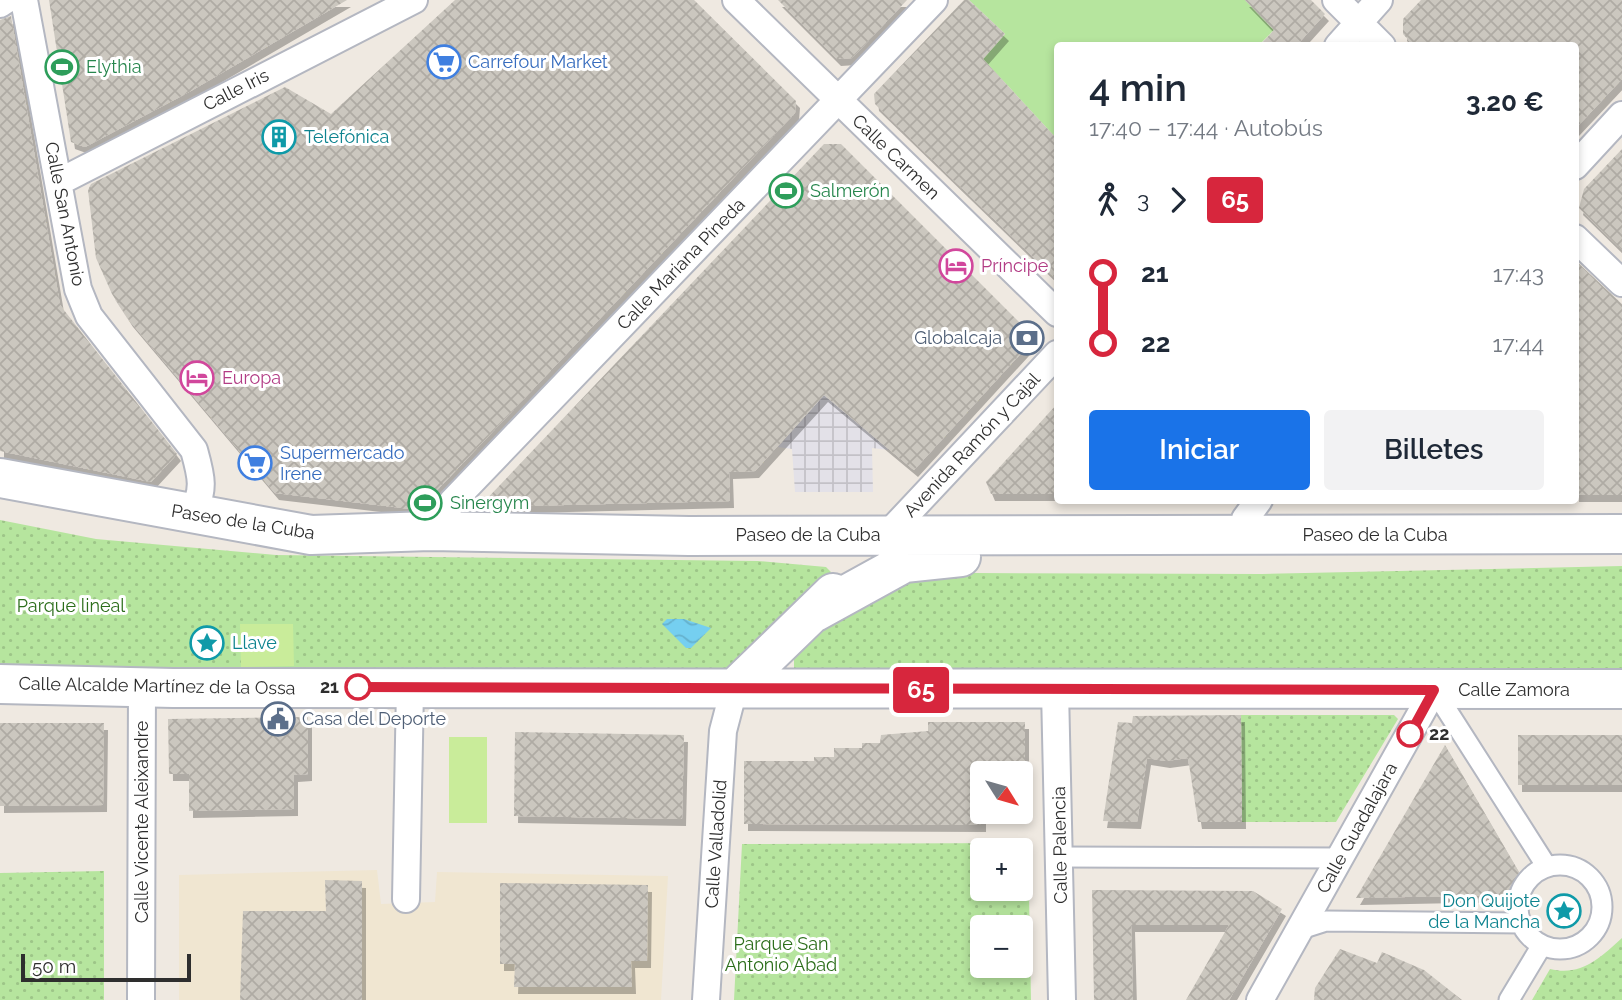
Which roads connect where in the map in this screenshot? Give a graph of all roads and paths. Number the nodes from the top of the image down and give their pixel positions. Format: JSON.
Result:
{"nodes":[{"id":1,"x":6,"y":0,"type":"edge"},
{"id":2,"x":24,"y":0,"type":"edge"},
{"id":3,"x":414,"y":0,"type":"edge"},
{"id":4,"x":736,"y":0,"type":"edge"},
{"id":5,"x":934,"y":0,"type":"edge"},
{"id":6,"x":1336,"y":0,"type":"edge"},
{"id":7,"x":1379,"y":0,"type":"edge"},
{"id":8,"x":0,"y":4,"type":"edge"},
{"id":9,"x":1359,"y":22,"type":"junction"},
{"id":10,"x":1342,"y":42,"type":"edge"},
{"id":11,"x":1378,"y":42,"type":"edge"},
{"id":12,"x":839,"y":100,"type":"junction"},
{"id":13,"x":1622,"y":115,"type":"edge"},
{"id":14,"x":1579,"y":162,"type":"edge"},
{"id":15,"x":60,"y":182,"type":"junction"},
{"id":16,"x":1579,"y":242,"type":"edge"},
{"id":17,"x":1622,"y":283,"type":"edge"},
{"id":18,"x":1054,"y":310,"type":"edge"},
{"id":19,"x":1054,"y":357,"type":"edge"},
{"id":20,"x":0,"y":478,"type":"edge"},
{"id":21,"x":1250,"y":510,"type":"edge"},
{"id":22,"x":191,"y":514,"type":"junction"},
{"id":23,"x":430,"y":531,"type":"junction"},
{"id":24,"x":1622,"y":534,"type":"edge"},
{"id":25,"x":887,"y":535,"type":"junction"},
{"id":26,"x":815,"y":612,"type":"junction"},
{"id":27,"x":0,"y":684,"type":"edge"},
{"id":28,"x":142,"y":685,"type":"junction"},
{"id":29,"x":410,"y":688,"type":"junction"},
{"id":30,"x":734,"y":689,"type":"junction"},
{"id":31,"x":1055,"y":690,"type":"junction"},
{"id":32,"x":1434,"y":690,"type":"junction"},
{"id":33,"x":1622,"y":690,"type":"edge"},
{"id":34,"x":1061,"y":857,"type":"junction"},
{"id":35,"x":1340,"y":858,"type":"junction"},
{"id":36,"x":1547,"y":867,"type":"junction"},
{"id":37,"x":407,"y":899,"type":"dead end"},
{"id":38,"x":1612,"y":910,"type":"edge"},
{"id":39,"x":1521,"y":923,"type":"junction"},
{"id":40,"x":1300,"y":929,"type":"junction"},
{"id":41,"x":1542,"y":946,"type":"junction"},
{"id":42,"x":141,"y":1000,"type":"edge"},
{"id":43,"x":706,"y":1000,"type":"edge"},
{"id":44,"x":1062,"y":1000,"type":"edge"},
{"id":45,"x":1260,"y":1000,"type":"edge"},
{"id":46,"x":1509,"y":1000,"type":"edge"}],
"edges":[{"from":1,"to":8,"type":"street"},
{"from":2,"to":15,"type":"street","name":"Calle San Antonio"},
{"from":3,"to":15,"type":"street","name":"Calle Iris"},
{"from":4,"to":12,"type":"street","name":"Calle Carmen"},
{"from":5,"to":12,"type":"street","name":"Calle Mariana Pineda"},
{"from":6,"to":9,"type":"street"},
{"from":7,"to":9,"type":"street"},
{"from":9,"to":10,"type":"street"},
{"from":9,"to":11,"type":"street"},
{"from":12,"to":18,"type":"street","name":"Calle Carmen"},
{"from":12,"to":23,"type":"street","name":"Calle Mariana Pineda"},
{"from":13,"to":14,"type":"street"},
{"from":15,"to":22,"type":"street","name":"Calle San Antonio"},
{"from":16,"to":17,"type":"street"},
{"from":19,"to":25,"type":"street","name":"Avenida Ramón y Cajal"},
{"from":20,"to":22,"type":"main road","name":"Paseo de la Cuba"},
{"from":21,"to":24,"type":"main road","name":"Paseo de la Cuba"},
{"from":21,"to":25,"type":"main road","name":"Paseo de la Cuba"},
{"from":21,"to":26,"type":"main road"},
{"from":22,"to":23,"type":"main road","name":"Paseo de la Cuba"},
{"from":23,"to":25,"type":"main road","name":"Paseo de la Cuba"},
{"from":25,"to":26,"type":"main road"},
{"from":26,"to":30,"type":"main road"},
{"from":27,"to":28,"type":"main road","name":"Calle Alcalde Martínez de la Ossa"},
{"from":28,"to":29,"type":"main road","name":"Calle Alcalde Martínez de la Ossa"},
{"from":28,"to":42,"type":"street","name":"Calle Vicente Aleixandre"},
{"from":29,"to":30,"type":"main road","name":"Calle Alcalde Martínez de la Ossa"},
{"from":29,"to":37,"type":"street"},
{"from":30,"to":31,"type":"main road","name":"Calle Zamora"},
{"from":30,"to":43,"type":"street","name":"Calle Valladolid"},
{"from":31,"to":32,"type":"main road","name":"Calle Zamora"},
{"from":31,"to":34,"type":"street","name":"Calle Palencia"},
{"from":32,"to":33,"type":"main road","name":"Calle Zamora"},
{"from":32,"to":35,"type":"street","name":"Calle Guadalajara"},
{"from":32,"to":36,"type":"street"},
{"from":34,"to":35,"type":"street"},
{"from":34,"to":44,"type":"street","name":"Calle Palencia"},
{"from":35,"to":40,"type":"street","name":"Calle Guadalajara"},
{"from":36,"to":38,"type":"street"},
{"from":36,"to":39,"type":"street"},
{"from":38,"to":41,"type":"street"},
{"from":39,"to":40,"type":"street","name":"Calle Guadalajara"},
{"from":39,"to":41,"type":"street"},
{"from":40,"to":45,"type":"street","name":"Calle Guadalajara"},
{"from":41,"to":46,"type":"street"}]}
